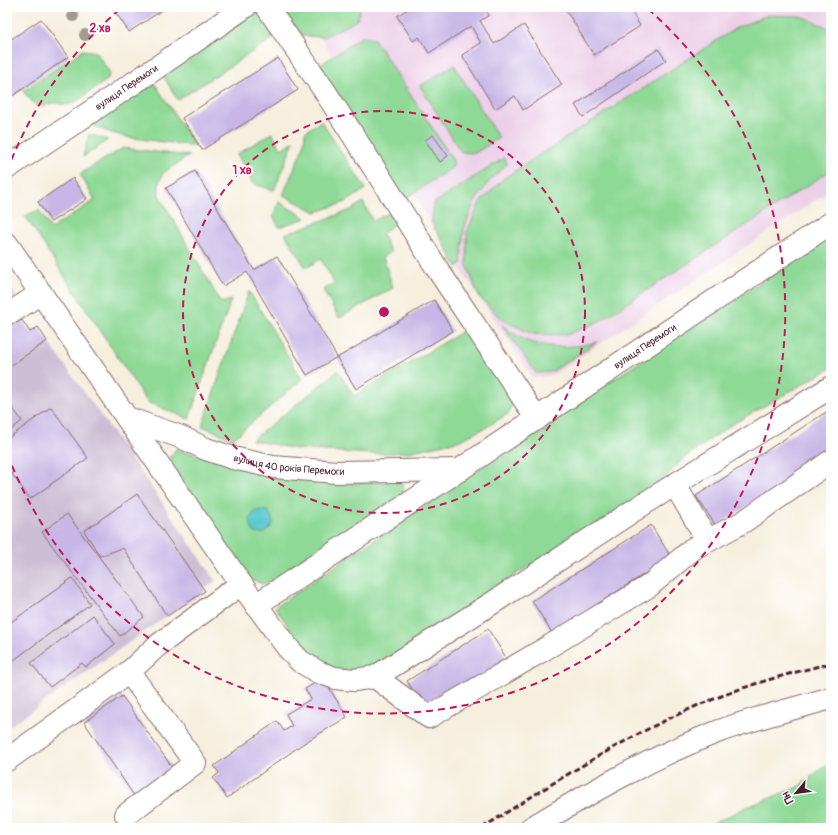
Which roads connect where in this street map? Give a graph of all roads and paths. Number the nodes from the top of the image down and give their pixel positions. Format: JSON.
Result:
{"nodes":[{"id":1,"x":245,"y":7,"type":"edge"},
{"id":2,"x":267,"y":7,"type":"edge"},
{"id":3,"x":7,"y":168,"type":"edge"},
{"id":4,"x":831,"y":223,"type":"edge"},
{"id":5,"x":7,"y":244,"type":"edge"},
{"id":6,"x":41,"y":293,"type":"junction"},
{"id":7,"x":12,"y":312,"type":"dead end"},
{"id":8,"x":831,"y":387,"type":"edge"},
{"id":9,"x":127,"y":418,"type":"junction"},
{"id":10,"x":537,"y":419,"type":"junction"},
{"id":11,"x":831,"y":461,"type":"edge"},
{"id":12,"x":459,"y":470,"type":"junction"},
{"id":13,"x":675,"y":485,"type":"junction"},
{"id":14,"x":708,"y":541,"type":"junction"},
{"id":15,"x":241,"y":584,"type":"junction"},
{"id":16,"x":256,"y":605,"type":"junction"},
{"id":17,"x":129,"y":672,"type":"junction"},
{"id":18,"x":375,"y":677,"type":"junction"},
{"id":19,"x":831,"y":698,"type":"edge"},
{"id":20,"x":7,"y":760,"type":"edge"},
{"id":21,"x":126,"y":815,"type":"dead end"},
{"id":22,"x":531,"y":828,"type":"edge"}],
"edges":[{"from":1,"to":3,"type":"street","name":"вулиця Перемоги"},
{"from":2,"to":10,"type":"street"},
{"from":4,"to":10,"type":"street","name":"вулиця Перемоги"},
{"from":5,"to":6,"type":"street"},
{"from":6,"to":7,"type":"street"},
{"from":6,"to":9,"type":"street"},
{"from":8,"to":13,"type":"street"},
{"from":9,"to":12,"type":"street","name":"вулиця 40 років Перемоги"},
{"from":9,"to":15,"type":"street"},
{"from":10,"to":12,"type":"street","name":"вулиця Перемоги"},
{"from":11,"to":14,"type":"street"},
{"from":12,"to":16,"type":"street","name":"вулиця Перемоги"},
{"from":13,"to":14,"type":"street"},
{"from":13,"to":18,"type":"street"},
{"from":14,"to":18,"type":"street"},
{"from":15,"to":16,"type":"street"},
{"from":15,"to":17,"type":"street"},
{"from":16,"to":18,"type":"street"},
{"from":17,"to":20,"type":"street"},
{"from":17,"to":21,"type":"street"},
{"from":19,"to":22,"type":"street"}]}
